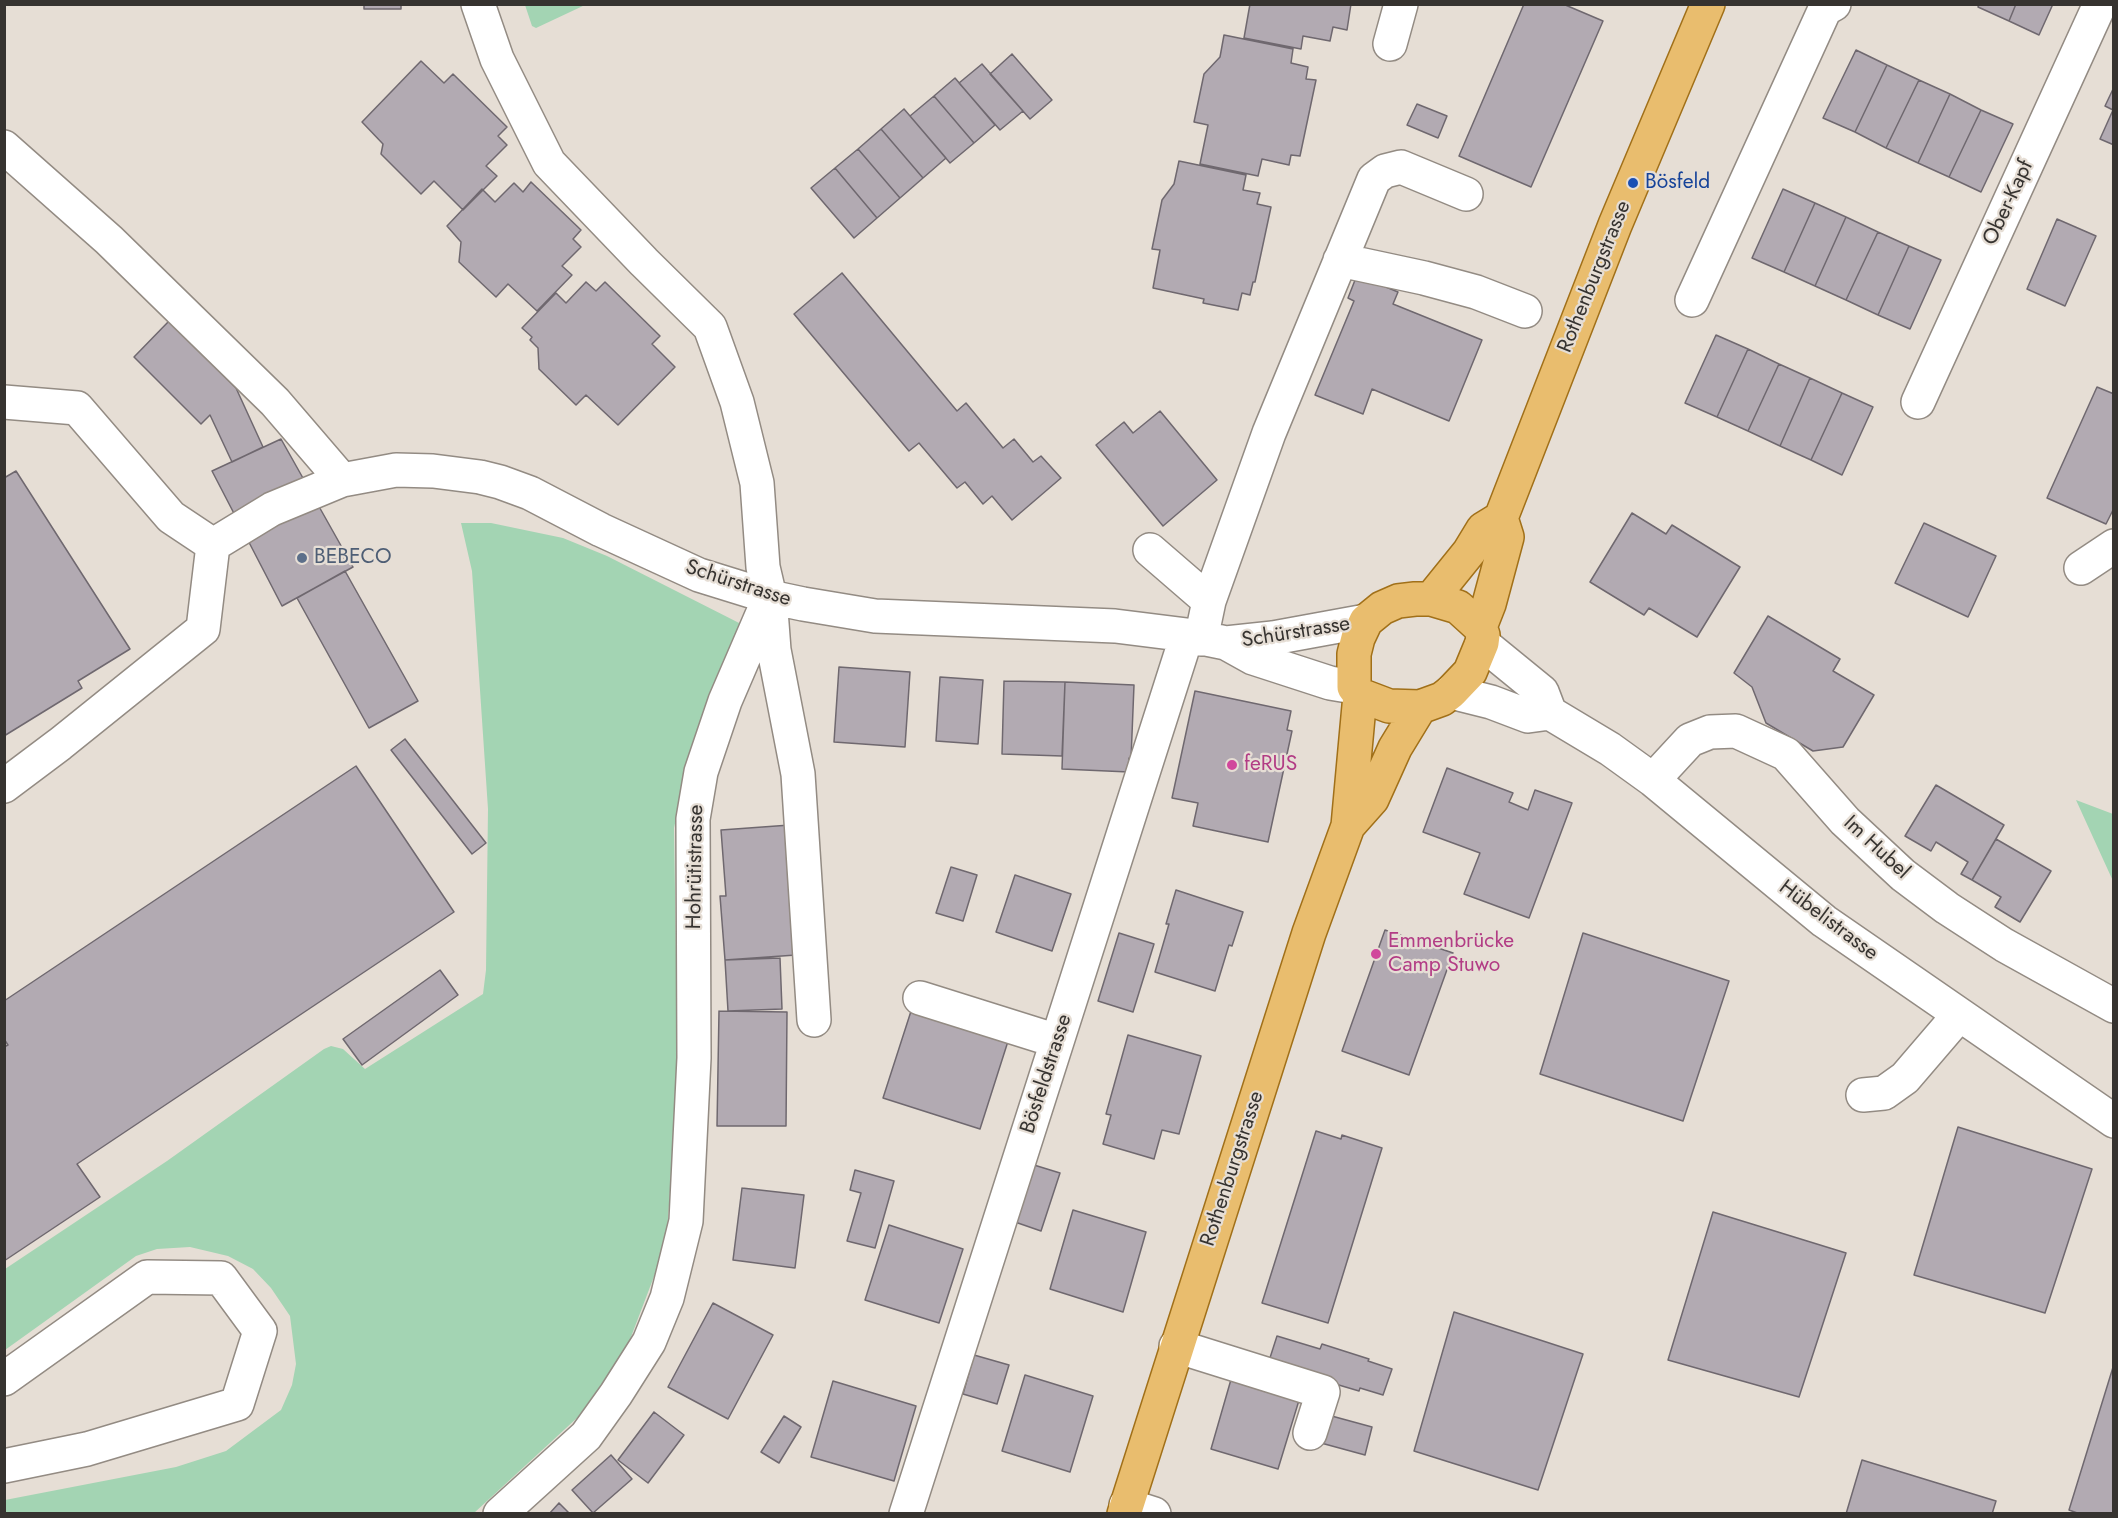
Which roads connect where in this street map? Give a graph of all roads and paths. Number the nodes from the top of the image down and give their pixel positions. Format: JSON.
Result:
{"nodes":[{"id":1,"x":478,"y":4,"type":"edge"},
{"id":2,"x":1401,"y":4,"type":"edge"},
{"id":3,"x":1708,"y":4,"type":"edge"},
{"id":4,"x":1834,"y":4,"type":"edge"},
{"id":5,"x":2100,"y":4,"type":"edge"},
{"id":6,"x":1390,"y":44,"type":"dead end"},
{"id":7,"x":4,"y":147,"type":"edge"},
{"id":8,"x":1466,"y":194,"type":"dead end"},
{"id":9,"x":1340,"y":260,"type":"junction"},
{"id":10,"x":1692,"y":300,"type":"dead end"},
{"id":11,"x":1525,"y":311,"type":"dead end"},
{"id":12,"x":4,"y":402,"type":"edge"},
{"id":13,"x":1918,"y":402,"type":"dead end"},
{"id":14,"x":342,"y":480,"type":"junction"},
{"id":15,"x":1501,"y":518,"type":"junction"},
{"id":16,"x":213,"y":545,"type":"junction"},
{"id":17,"x":2114,"y":546,"type":"edge"},
{"id":18,"x":1150,"y":550,"type":"dead end"},
{"id":19,"x":2081,"y":568,"type":"dead end"},
{"id":20,"x":770,"y":597,"type":"junction"},
{"id":21,"x":1431,"y":599,"type":"junction"},
{"id":22,"x":1209,"y":601,"type":"junction"},
{"id":23,"x":1366,"y":621,"type":"junction"},
{"id":24,"x":1481,"y":635,"type":"junction"},
{"id":25,"x":1205,"y":639,"type":"junction"},
{"id":26,"x":1357,"y":691,"type":"junction"},
{"id":27,"x":1451,"y":692,"type":"junction"},
{"id":28,"x":1420,"y":707,"type":"junction"},
{"id":29,"x":1550,"y":712,"type":"junction"},
{"id":30,"x":1653,"y":780,"type":"junction"},
{"id":31,"x":4,"y":786,"type":"edge"},
{"id":32,"x":1348,"y":826,"type":"junction"},
{"id":33,"x":920,"y":998,"type":"dead end"},
{"id":34,"x":2114,"y":1006,"type":"edge"},
{"id":35,"x":1959,"y":1015,"type":"junction"},
{"id":36,"x":814,"y":1020,"type":"dead end"},
{"id":37,"x":1058,"y":1041,"type":"junction"},
{"id":38,"x":1863,"y":1095,"type":"dead end"},
{"id":39,"x":2114,"y":1120,"type":"edge"},
{"id":40,"x":1176,"y":1346,"type":"junction"},
{"id":41,"x":4,"y":1378,"type":"edge"},
{"id":42,"x":1310,"y":1433,"type":"dead end"},
{"id":43,"x":4,"y":1466,"type":"edge"},
{"id":44,"x":1135,"y":1511,"type":"edge"},
{"id":45,"x":500,"y":1514,"type":"edge"},
{"id":46,"x":906,"y":1514,"type":"edge"}],
"edges":[{"from":1,"to":20,"type":"street"},
{"from":2,"to":6,"type":"street"},
{"from":3,"to":15,"type":"main road","name":"Rothenburgstrasse"},
{"from":4,"to":10,"type":"street"},
{"from":5,"to":13,"type":"street","name":"Ober-Kapf"},
{"from":7,"to":14,"type":"street"},
{"from":8,"to":9,"type":"street","name":"Bösfeldstrasse"},
{"from":9,"to":11,"type":"street"},
{"from":9,"to":22,"type":"street","name":"Bösfeldstrasse"},
{"from":12,"to":16,"type":"street"},
{"from":14,"to":16,"type":"street","name":"Schürstrasse"},
{"from":14,"to":20,"type":"street","name":"Schürstrasse"},
{"from":15,"to":21,"type":"main road","name":"Rothenburgstrasse"},
{"from":15,"to":24,"type":"main road","name":"Rothenburgstrasse"},
{"from":16,"to":31,"type":"street"},
{"from":17,"to":19,"type":"street"},
{"from":18,"to":22,"type":"street"},
{"from":20,"to":25,"type":"street","name":"Schürstrasse"},
{"from":20,"to":36,"type":"street"},
{"from":20,"to":45,"type":"street","name":"Hohrütistrasse"},
{"from":21,"to":23,"type":"main road"},
{"from":21,"to":24,"type":"main road"},
{"from":22,"to":25,"type":"street","name":"Bösfeldstrasse"},
{"from":23,"to":25,"type":"street","name":"Schürstrasse"},
{"from":23,"to":26,"type":"main road"},
{"from":24,"to":27,"type":"main road"},
{"from":24,"to":29,"type":"street","name":"Hübelistrasse"},
{"from":25,"to":26,"type":"street","name":"Schürstrasse"},
{"from":25,"to":37,"type":"street","name":"Bösfeldstrasse"},
{"from":26,"to":28,"type":"main road"},
{"from":26,"to":32,"type":"main road","name":"Rothenburgstrasse"},
{"from":27,"to":28,"type":"main road"},
{"from":27,"to":29,"type":"street"},
{"from":28,"to":32,"type":"main road","name":"Rothenburgstrasse"},
{"from":29,"to":30,"type":"street","name":"Hübelistrasse"},
{"from":30,"to":34,"type":"street","name":"Im Hubel"},
{"from":30,"to":35,"type":"street","name":"Hübelistrasse"},
{"from":32,"to":40,"type":"main road","name":"Rothenburgstrasse"},
{"from":33,"to":37,"type":"street"},
{"from":35,"to":38,"type":"street"},
{"from":35,"to":39,"type":"street","name":"Hübelistrasse"},
{"from":37,"to":46,"type":"street","name":"Bösfeldstrasse"},
{"from":40,"to":42,"type":"street"},
{"from":40,"to":44,"type":"main road","name":"Rothenburgstrasse"},
{"from":41,"to":43,"type":"street"}]}
